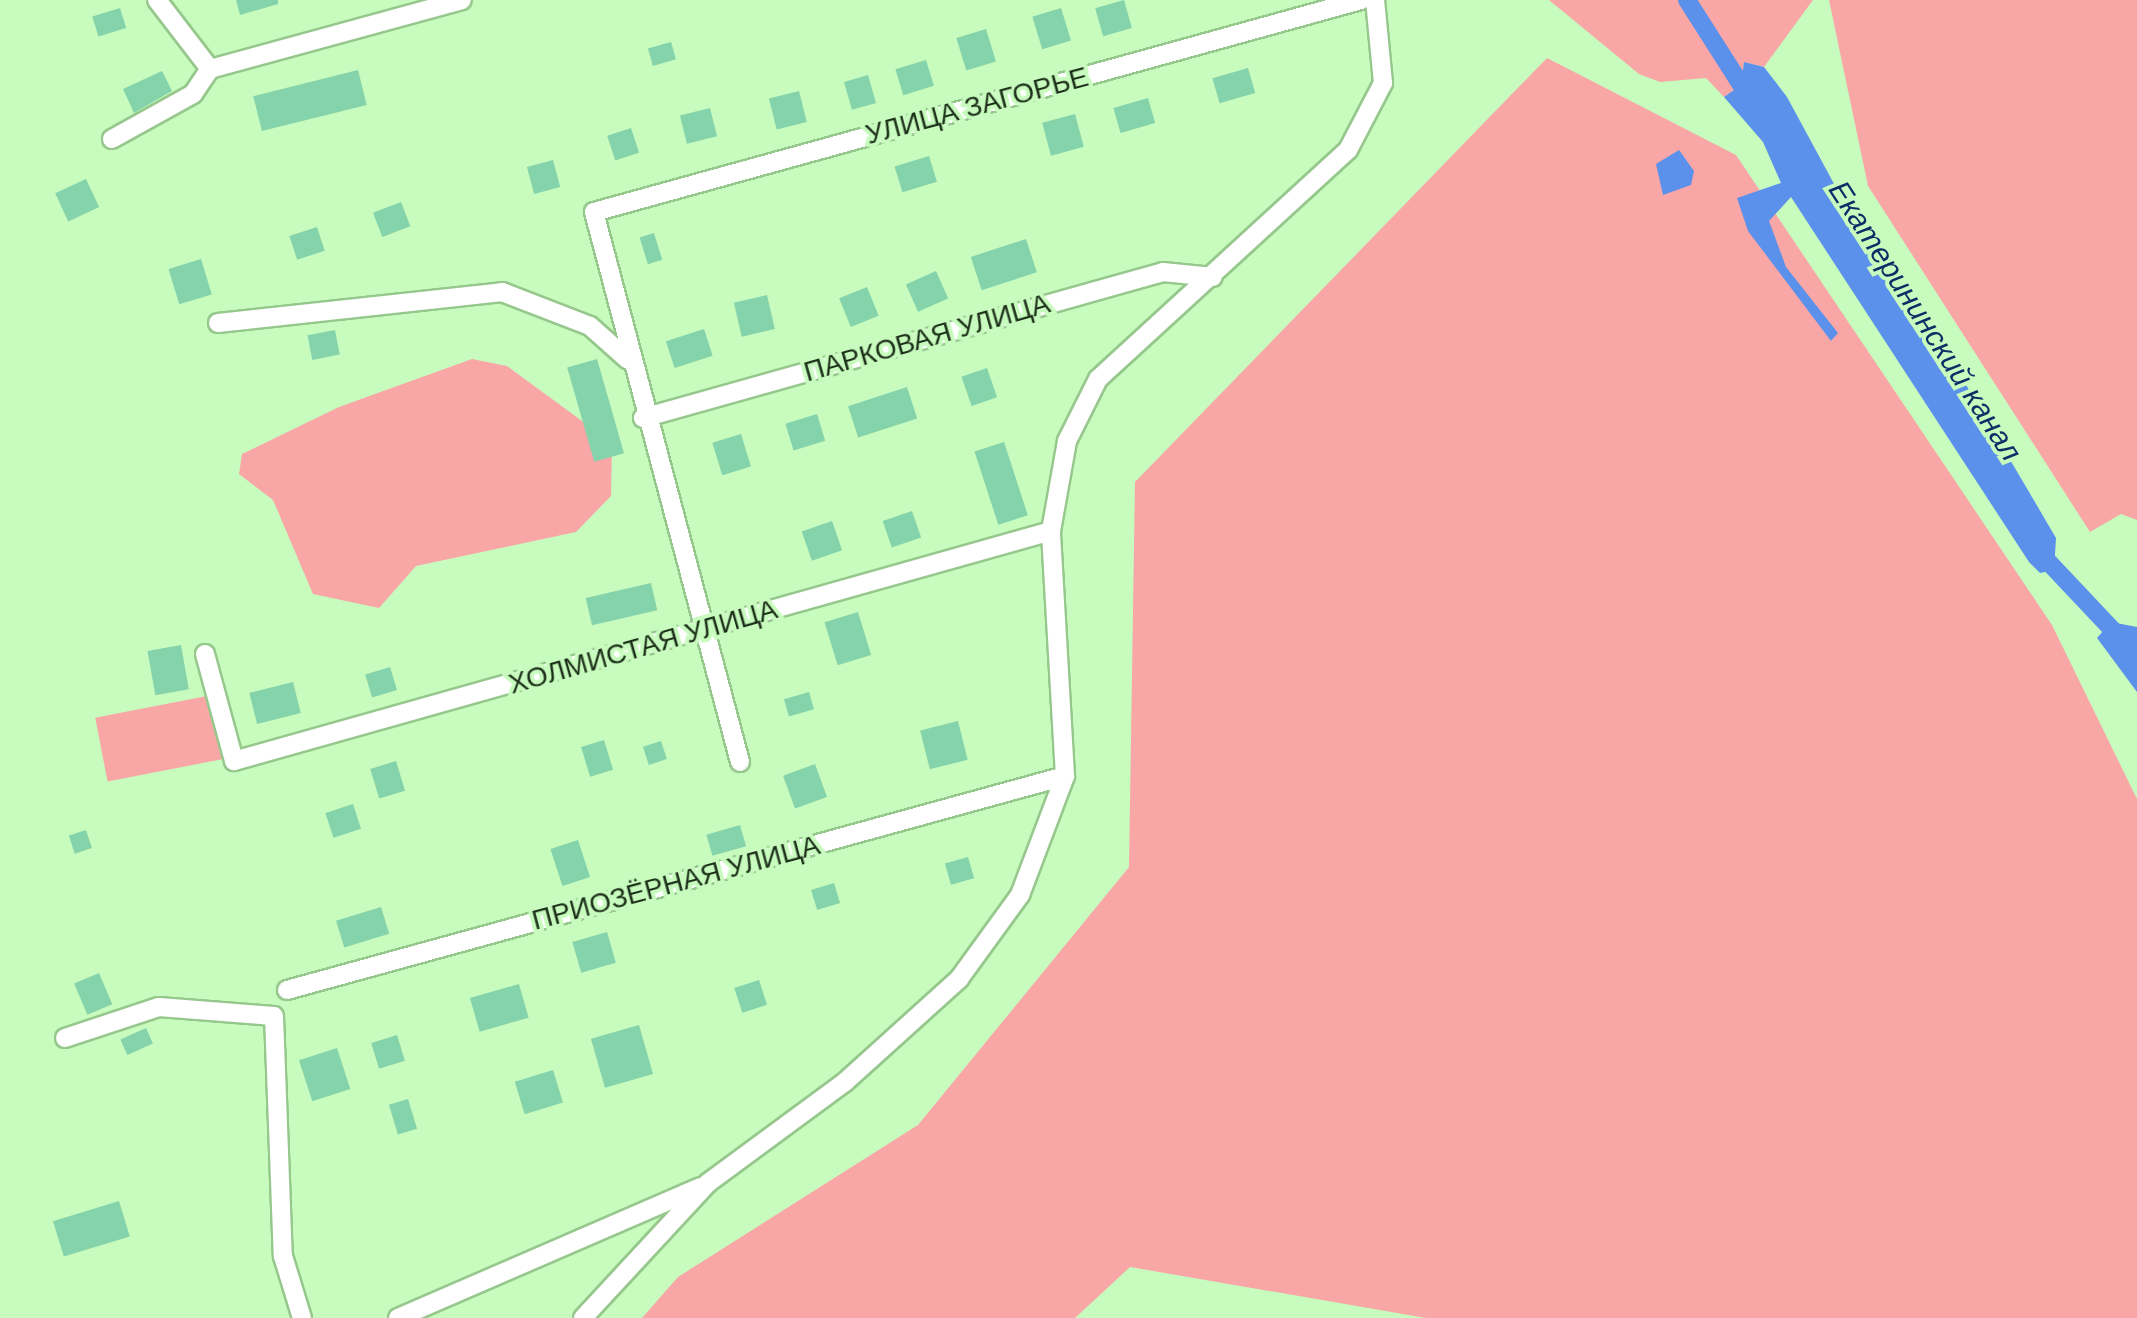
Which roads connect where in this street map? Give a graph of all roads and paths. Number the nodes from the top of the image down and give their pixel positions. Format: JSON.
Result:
{"nodes":[{"id":1,"x":157,"y":0,"type":"edge"},
{"id":2,"x":462,"y":0,"type":"edge"},
{"id":3,"x":1361,"y":0,"type":"edge"},
{"id":4,"x":1375,"y":0,"type":"edge"},
{"id":5,"x":210,"y":69,"type":"junction"},
{"id":6,"x":112,"y":140,"type":"dead end"},
{"id":7,"x":1213,"y":277,"type":"junction"},
{"id":8,"x":218,"y":323,"type":"dead end"},
{"id":9,"x":627,"y":360,"type":"junction"},
{"id":10,"x":643,"y":418,"type":"junction"},
{"id":11,"x":1051,"y":532,"type":"junction"},
{"id":12,"x":703,"y":630,"type":"junction"},
{"id":13,"x":204,"y":654,"type":"dead end"},
{"id":14,"x":740,"y":762,"type":"dead end"},
{"id":15,"x":1065,"y":776,"type":"junction"},
{"id":16,"x":286,"y":990,"type":"dead end"},
{"id":17,"x":65,"y":1038,"type":"dead end"},
{"id":18,"x":708,"y":1183,"type":"junction"},
{"id":19,"x":302,"y":1318,"type":"edge"},
{"id":20,"x":398,"y":1318,"type":"edge"},
{"id":21,"x":583,"y":1318,"type":"edge"}],
"edges":[{"from":1,"to":5,"type":"street"},
{"from":2,"to":5,"type":"street"},
{"from":3,"to":9,"type":"street","name":"УЛИЦА ЗАГОРЬЕ"},
{"from":4,"to":7,"type":"street"},
{"from":5,"to":6,"type":"street"},
{"from":7,"to":10,"type":"street","name":"ПАРКОВАЯ УЛИЦА"},
{"from":7,"to":11,"type":"street"},
{"from":8,"to":9,"type":"street"},
{"from":9,"to":10,"type":"street"},
{"from":10,"to":12,"type":"street"},
{"from":11,"to":12,"type":"street","name":"ХОЛМИСТАЯ УЛИЦА"},
{"from":11,"to":15,"type":"street"},
{"from":12,"to":13,"type":"street","name":"ХОЛМИСТАЯ УЛИЦА"},
{"from":12,"to":14,"type":"street"},
{"from":15,"to":16,"type":"street","name":"ПРИОЗЁРНАЯ УЛИЦА"},
{"from":15,"to":18,"type":"street"},
{"from":17,"to":19,"type":"street"},
{"from":18,"to":20,"type":"street"},
{"from":18,"to":21,"type":"street"}]}
